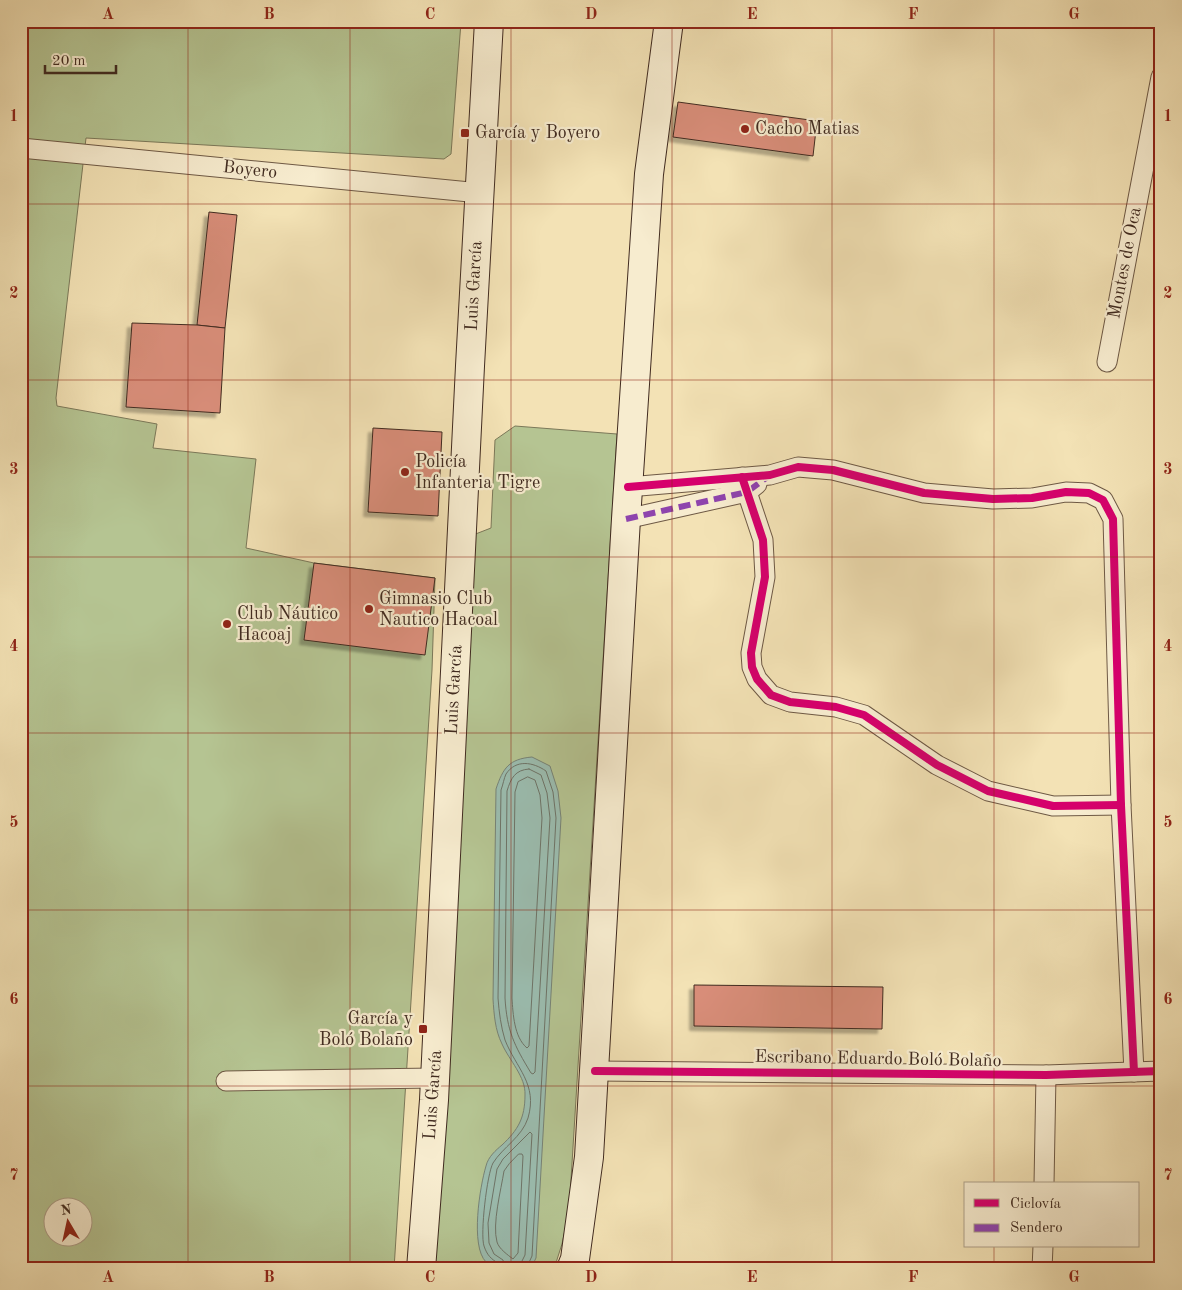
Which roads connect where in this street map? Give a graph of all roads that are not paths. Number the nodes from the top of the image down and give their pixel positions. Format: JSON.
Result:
{"nodes":[{"id":1,"x":489,"y":21,"type":"edge"},
{"id":2,"x":669,"y":21,"type":"edge"},
{"id":3,"x":1161,"y":76,"type":"edge"},
{"id":4,"x":21,"y":148,"type":"edge"},
{"id":5,"x":480,"y":193,"type":"junction"},
{"id":6,"x":1107,"y":362,"type":"dead end"},
{"id":7,"x":744,"y":484,"type":"junction"},
{"id":8,"x":628,"y":487,"type":"junction"},
{"id":9,"x":626,"y":519,"type":"junction"},
{"id":10,"x":1121,"y":805,"type":"junction"},
{"id":11,"x":595,"y":1071,"type":"junction"},
{"id":12,"x":1161,"y":1071,"type":"edge"},
{"id":13,"x":1134,"y":1072,"type":"junction"},
{"id":14,"x":1046,"y":1075,"type":"junction"},
{"id":15,"x":435,"y":1078,"type":"junction"},
{"id":16,"x":226,"y":1081,"type":"dead end"},
{"id":17,"x":590,"y":1157,"type":"junction"},
{"id":18,"x":1044,"y":1182,"type":"edge"},
{"id":19,"x":1043,"y":1248,"type":"edge"},
{"id":20,"x":421,"y":1269,"type":"edge"},
{"id":21,"x":571,"y":1269,"type":"edge"},
{"id":22,"x":592,"y":1269,"type":"edge"},
{"id":23,"x":1042,"y":1269,"type":"edge"}],
"edges":[{"from":1,"to":5,"type":"main road","name":"Luis García"},
{"from":2,"to":8,"type":"main road"},
{"from":3,"to":6,"type":"street","name":"Montes de Oca"},
{"from":4,"to":5,"type":"street","name":"Boyero"},
{"from":5,"to":15,"type":"main road","name":"Luis García"},
{"from":7,"to":8,"type":"street"},
{"from":7,"to":9,"type":"street"},
{"from":7,"to":10,"type":"street"},
{"from":7,"to":10,"type":"street"},
{"from":8,"to":9,"type":"main road"},
{"from":9,"to":11,"type":"main road"},
{"from":10,"to":13,"type":"street"},
{"from":11,"to":14,"type":"street","name":"Escribano Eduardo Boló Bolaño"},
{"from":11,"to":17,"type":"main road"},
{"from":12,"to":13,"type":"street","name":"Escribano Eduardo Boló Bolaño"},
{"from":13,"to":14,"type":"street","name":"Escribano Eduardo Boló Bolaño"},
{"from":14,"to":18,"type":"street"},
{"from":15,"to":16,"type":"street"},
{"from":15,"to":20,"type":"main road","name":"Luis García"},
{"from":17,"to":21,"type":"main road"},
{"from":17,"to":22,"type":"main road"},
{"from":19,"to":23,"type":"street"}]}
